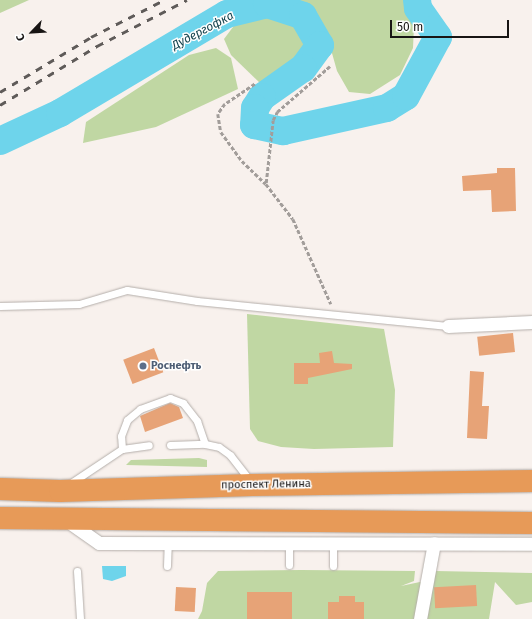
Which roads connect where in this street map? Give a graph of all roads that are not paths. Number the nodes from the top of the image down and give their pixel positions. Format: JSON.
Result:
{"nodes":[{"id":1,"x":0,"y":306,"type":"edge"},
{"id":2,"x":532,"y":322,"type":"edge"},
{"id":3,"x":448,"y":326,"type":"joint"},
{"id":4,"x":205,"y":444,"type":"junction"},
{"id":5,"x":148,"y":445,"type":"dead end"},
{"id":6,"x":170,"y":445,"type":"dead end"},
{"id":7,"x":122,"y":449,"type":"junction"},
{"id":8,"x":532,"y":481,"type":"edge"},
{"id":9,"x":252,"y":485,"type":"junction"},
{"id":10,"x":0,"y":489,"type":"edge"},
{"id":11,"x":60,"y":491,"type":"junction"},
{"id":12,"x":0,"y":518,"type":"edge"},
{"id":13,"x":63,"y":518,"type":"junction"},
{"id":14,"x":532,"y":523,"type":"edge"},
{"id":15,"x":168,"y":543,"type":"junction"},
{"id":16,"x":289,"y":543,"type":"junction"},
{"id":17,"x":333,"y":543,"type":"junction"},
{"id":18,"x":434,"y":543,"type":"junction"},
{"id":19,"x":532,"y":544,"type":"edge"},
{"id":20,"x":289,"y":565,"type":"dead end"},
{"id":21,"x":167,"y":566,"type":"dead end"},
{"id":22,"x":333,"y":566,"type":"dead end"},
{"id":23,"x":77,"y":571,"type":"dead end"},
{"id":24,"x":80,"y":619,"type":"edge"},
{"id":25,"x":420,"y":619,"type":"edge"}],
"edges":[{"from":1,"to":3,"type":"lane"},
{"from":2,"to":3,"type":"street"},
{"from":4,"to":6,"type":"lane"},
{"from":4,"to":7,"type":"lane"},
{"from":4,"to":9,"type":"lane"},
{"from":5,"to":7,"type":"lane"},
{"from":7,"to":11,"type":"lane"},
{"from":8,"to":9,"type":"highway","name":"проспект Ленина"},
{"from":9,"to":11,"type":"highway","name":"проспект Ленина"},
{"from":10,"to":11,"type":"highway","name":"проспект Ленина"},
{"from":12,"to":13,"type":"highway"},
{"from":13,"to":14,"type":"highway"},
{"from":13,"to":15,"type":"street"},
{"from":15,"to":16,"type":"street"},
{"from":15,"to":21,"type":"lane"},
{"from":16,"to":17,"type":"street"},
{"from":16,"to":20,"type":"lane"},
{"from":17,"to":18,"type":"street"},
{"from":17,"to":22,"type":"lane"},
{"from":18,"to":19,"type":"street"},
{"from":18,"to":25,"type":"street"},
{"from":23,"to":24,"type":"lane"}]}
